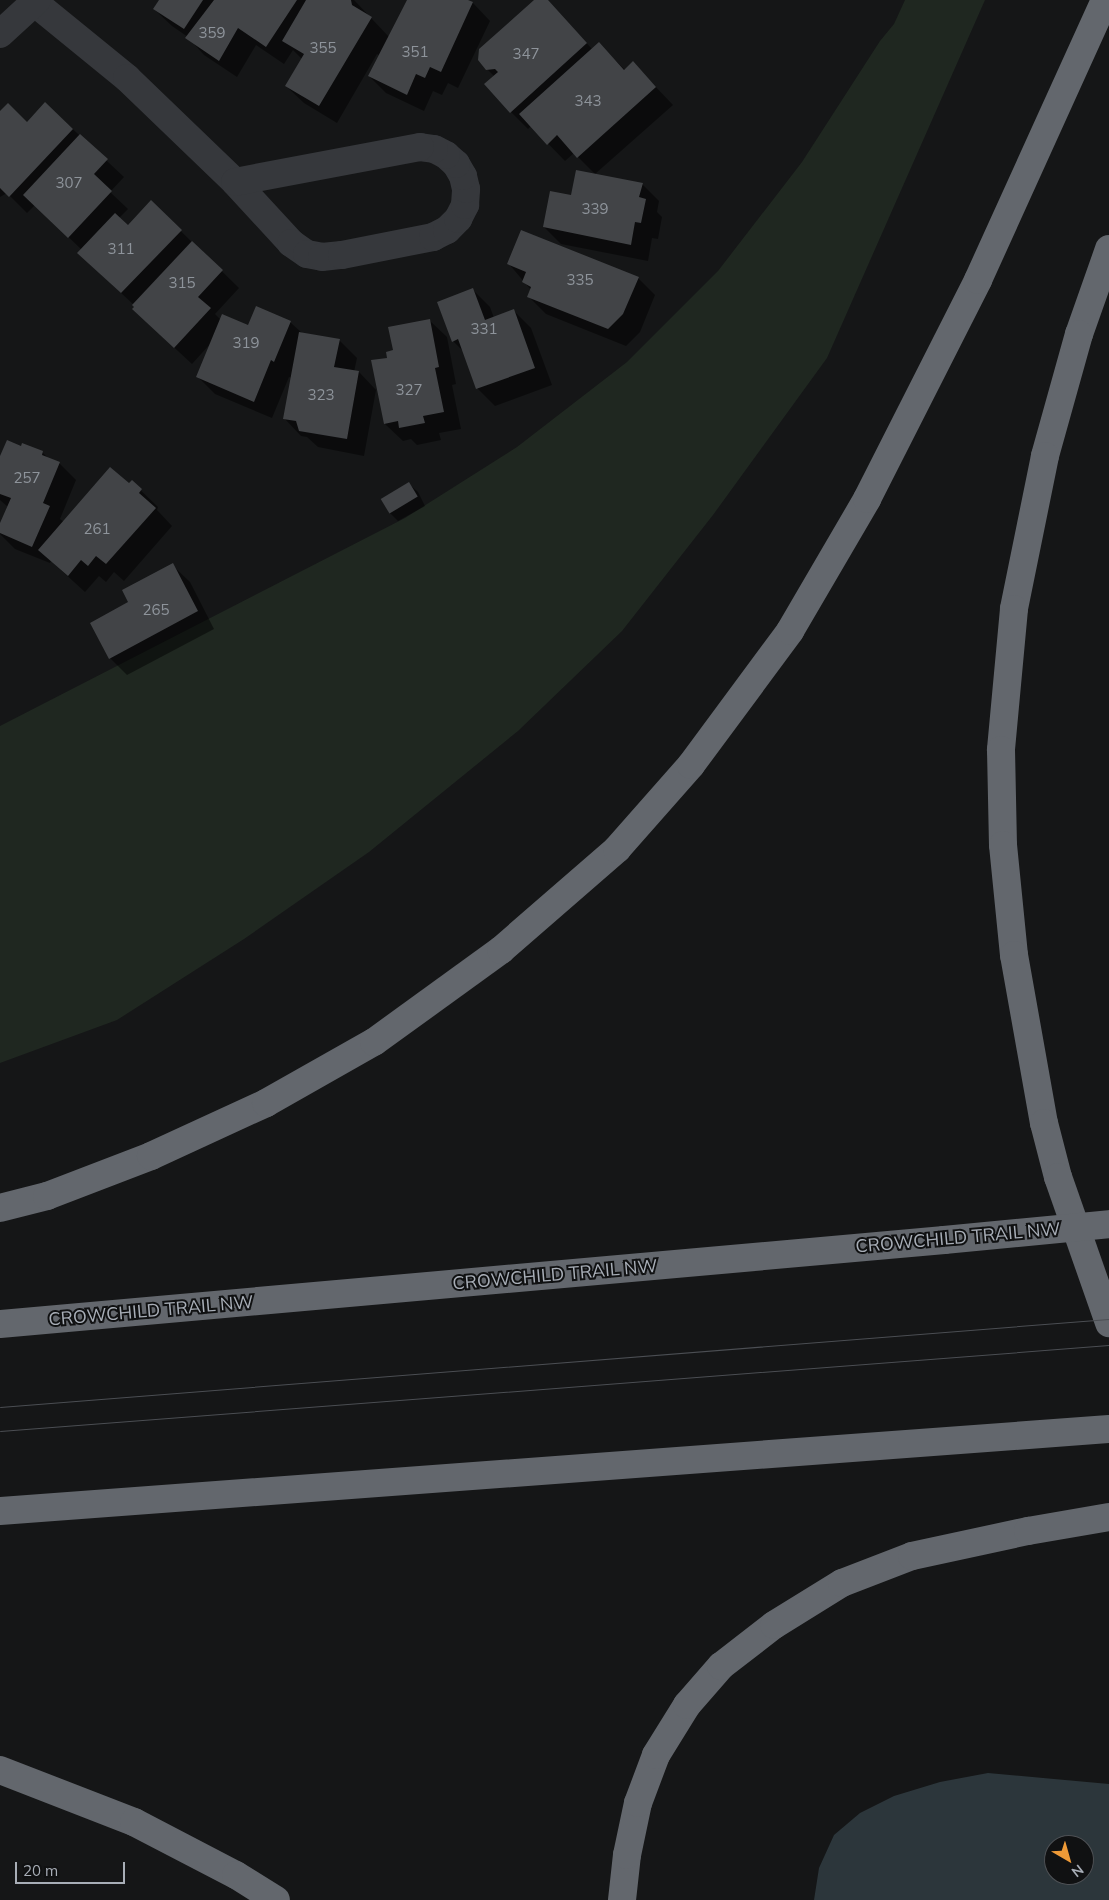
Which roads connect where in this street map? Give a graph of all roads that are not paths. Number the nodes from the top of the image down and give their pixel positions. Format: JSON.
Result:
{"nodes":[{"id":1,"x":1105,"y":0,"type":"edge"},
{"id":2,"x":36,"y":1,"type":"edge"},
{"id":3,"x":0,"y":34,"type":"edge"},
{"id":4,"x":235,"y":182,"type":"junction"},
{"id":5,"x":1109,"y":249,"type":"edge"},
{"id":6,"x":0,"y":1208,"type":"edge"},
{"id":7,"x":1109,"y":1224,"type":"edge"},
{"id":8,"x":1109,"y":1323,"type":"edge"},
{"id":9,"x":0,"y":1324,"type":"edge"},
{"id":10,"x":1109,"y":1429,"type":"edge"},
{"id":11,"x":0,"y":1512,"type":"edge"},
{"id":12,"x":1109,"y":1518,"type":"edge"},
{"id":13,"x":0,"y":1770,"type":"edge"},
{"id":14,"x":276,"y":1900,"type":"edge"},
{"id":15,"x":622,"y":1900,"type":"edge"}],
"edges":[{"from":1,"to":6,"type":"highway"},
{"from":2,"to":3,"type":"street"},
{"from":2,"to":4,"type":"street"},
{"from":4,"to":4,"type":"street"},
{"from":5,"to":8,"type":"highway"},
{"from":7,"to":9,"type":"highway","name":"CROWCHILD TRAIL NW","bridge":true},
{"from":10,"to":11,"type":"highway"},
{"from":12,"to":15,"type":"highway"},
{"from":13,"to":14,"type":"highway"}]}
